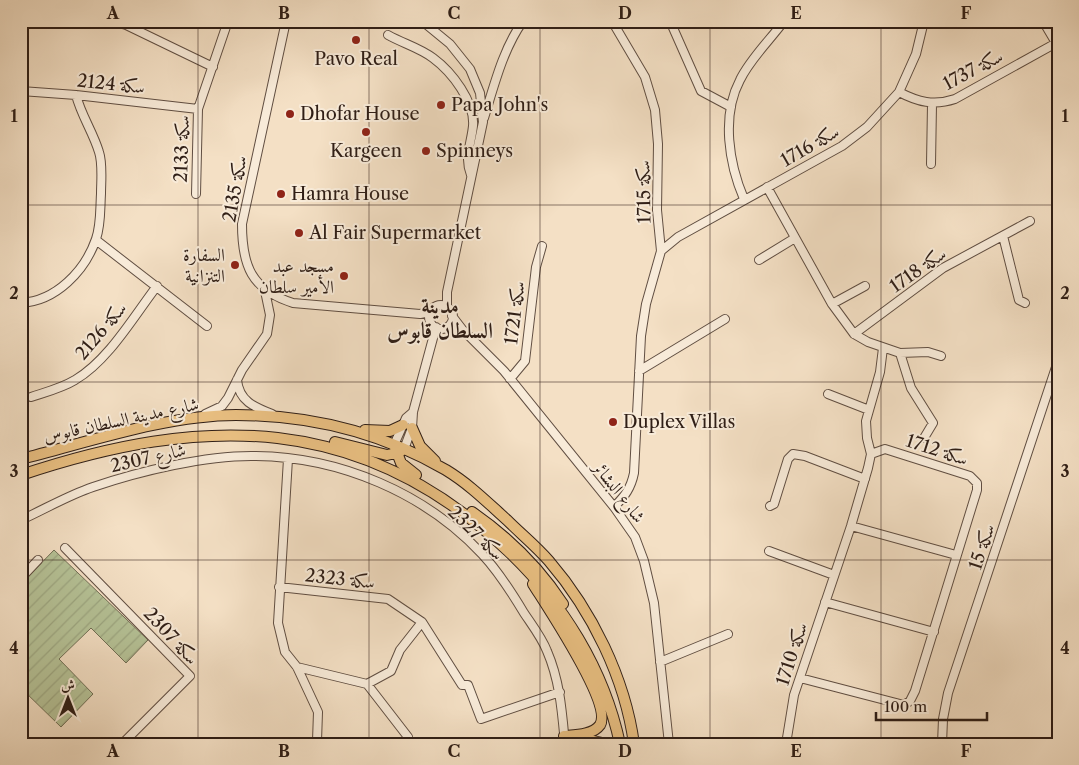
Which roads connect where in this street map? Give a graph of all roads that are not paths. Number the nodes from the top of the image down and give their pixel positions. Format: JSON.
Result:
{"nodes":[{"id":1,"x":112,"y":21,"type":"edge"},
{"id":2,"x":228,"y":21,"type":"edge"},
{"id":3,"x":286,"y":21,"type":"edge"},
{"id":4,"x":422,"y":21,"type":"edge"},
{"id":5,"x":523,"y":21,"type":"edge"},
{"id":6,"x":612,"y":21,"type":"edge"},
{"id":7,"x":670,"y":21,"type":"edge"},
{"id":8,"x":784,"y":21,"type":"edge"},
{"id":9,"x":924,"y":21,"type":"edge"},
{"id":10,"x":1043,"y":21,"type":"edge"},
{"id":11,"x":388,"y":35,"type":"dead end"},
{"id":12,"x":1057,"y":42,"type":"edge"},
{"id":13,"x":213,"y":67,"type":"junction"},
{"id":14,"x":496,"y":81,"type":"junction"},
{"id":15,"x":476,"y":83,"type":"junction"},
{"id":16,"x":21,"y":91,"type":"edge"},
{"id":17,"x":899,"y":92,"type":"junction"},
{"id":18,"x":76,"y":95,"type":"junction"},
{"id":19,"x":932,"y":104,"type":"junction"},
{"id":20,"x":731,"y":107,"type":"junction"},
{"id":21,"x":198,"y":109,"type":"junction"},
{"id":22,"x":483,"y":122,"type":"junction"},
{"id":23,"x":931,"y":164,"type":"dead end"},
{"id":24,"x":470,"y":172,"type":"junction"},
{"id":25,"x":767,"y":188,"type":"junction"},
{"id":26,"x":196,"y":194,"type":"dead end"},
{"id":27,"x":744,"y":199,"type":"junction"},
{"id":28,"x":1030,"y":221,"type":"dead end"},
{"id":29,"x":1003,"y":236,"type":"junction"},
{"id":30,"x":795,"y":238,"type":"junction"},
{"id":31,"x":96,"y":240,"type":"junction"},
{"id":32,"x":542,"y":246,"type":"dead end"},
{"id":33,"x":661,"y":251,"type":"junction"},
{"id":34,"x":759,"y":260,"type":"dead end"},
{"id":35,"x":157,"y":286,"type":"junction"},
{"id":36,"x":865,"y":286,"type":"dead end"},
{"id":37,"x":265,"y":291,"type":"junction"},
{"id":38,"x":1025,"y":302,"type":"dead end"},
{"id":39,"x":21,"y":303,"type":"edge"},
{"id":40,"x":832,"y":304,"type":"junction"},
{"id":41,"x":443,"y":306,"type":"junction"},
{"id":42,"x":430,"y":315,"type":"junction"},
{"id":43,"x":452,"y":316,"type":"junction"},
{"id":44,"x":725,"y":319,"type":"dead end"},
{"id":45,"x":207,"y":326,"type":"dead end"},
{"id":46,"x":436,"y":327,"type":"junction"},
{"id":47,"x":446,"y":327,"type":"junction"},
{"id":48,"x":462,"y":329,"type":"junction"},
{"id":49,"x":854,"y":334,"type":"junction"},
{"id":50,"x":883,"y":348,"type":"junction"},
{"id":51,"x":900,"y":353,"type":"junction"},
{"id":52,"x":941,"y":356,"type":"dead end"},
{"id":53,"x":1058,"y":361,"type":"edge"},
{"id":54,"x":639,"y":371,"type":"junction"},
{"id":55,"x":510,"y":379,"type":"junction"},
{"id":56,"x":237,"y":380,"type":"junction"},
{"id":57,"x":828,"y":394,"type":"dead end"},
{"id":58,"x":32,"y":397,"type":"dead end"},
{"id":59,"x":869,"y":410,"type":"junction"},
{"id":60,"x":274,"y":416,"type":"junction"},
{"id":61,"x":193,"y":418,"type":"junction"},
{"id":62,"x":407,"y":427,"type":"junction"},
{"id":63,"x":345,"y":428,"type":"junction"},
{"id":64,"x":210,"y":435,"type":"junction"},
{"id":65,"x":924,"y":438,"type":"dead end"},
{"id":66,"x":398,"y":450,"type":"junction"},
{"id":67,"x":871,"y":454,"type":"junction"},
{"id":68,"x":21,"y":459,"type":"edge"},
{"id":69,"x":288,"y":459,"type":"junction"},
{"id":70,"x":445,"y":470,"type":"junction"},
{"id":71,"x":21,"y":474,"type":"edge"},
{"id":72,"x":865,"y":480,"type":"junction"},
{"id":73,"x":770,"y":506,"type":"dead end"},
{"id":74,"x":614,"y":507,"type":"junction"},
{"id":75,"x":21,"y":520,"type":"edge"},
{"id":76,"x":851,"y":526,"type":"junction"},
{"id":77,"x":64,"y":548,"type":"dead end"},
{"id":78,"x":769,"y":551,"type":"dead end"},
{"id":79,"x":956,"y":555,"type":"junction"},
{"id":80,"x":38,"y":560,"type":"dead end"},
{"id":81,"x":517,"y":560,"type":"junction"},
{"id":82,"x":834,"y":575,"type":"junction"},
{"id":83,"x":21,"y":578,"type":"edge"},
{"id":84,"x":279,"y":587,"type":"junction"},
{"id":85,"x":825,"y":602,"type":"junction"},
{"id":86,"x":422,"y":622,"type":"junction"},
{"id":87,"x":934,"y":632,"type":"junction"},
{"id":88,"x":728,"y":634,"type":"dead end"},
{"id":89,"x":660,"y":662,"type":"junction"},
{"id":90,"x":297,"y":667,"type":"junction"},
{"id":91,"x":800,"y":678,"type":"junction"},
{"id":92,"x":601,"y":681,"type":"junction"},
{"id":93,"x":367,"y":684,"type":"junction"},
{"id":94,"x":560,"y":692,"type":"junction"},
{"id":95,"x":629,"y":718,"type":"junction"},
{"id":96,"x":408,"y":737,"type":"dead end"},
{"id":97,"x":21,"y":739,"type":"edge"},
{"id":98,"x":564,"y":740,"type":"edge"},
{"id":99,"x":317,"y":743,"type":"edge"},
{"id":100,"x":25,"y":744,"type":"edge"},
{"id":101,"x":122,"y":744,"type":"edge"},
{"id":102,"x":578,"y":744,"type":"edge"},
{"id":103,"x":607,"y":744,"type":"edge"},
{"id":104,"x":620,"y":744,"type":"edge"},
{"id":105,"x":634,"y":744,"type":"edge"},
{"id":106,"x":641,"y":744,"type":"edge"},
{"id":107,"x":669,"y":744,"type":"edge"},
{"id":108,"x":786,"y":744,"type":"edge"},
{"id":109,"x":942,"y":744,"type":"edge"}],
"edges":[{"from":1,"to":13,"type":"street"},
{"from":2,"to":13,"type":"street","name":"سكة 2133"},
{"from":3,"to":37,"type":"street","name":"سكة 2135"},
{"from":4,"to":15,"type":"street"},
{"from":5,"to":14,"type":"street"},
{"from":6,"to":33,"type":"street","name":"سكة 1715"},
{"from":7,"to":20,"type":"street"},
{"from":8,"to":20,"type":"street"},
{"from":9,"to":17,"type":"street","name":"سكة 1716"},
{"from":10,"to":12,"type":"street"},
{"from":11,"to":24,"type":"street"},
{"from":12,"to":19,"type":"street","name":"سكة 1737"},
{"from":13,"to":21,"type":"street","name":"سكة 2133"},
{"from":14,"to":15,"type":"street"},
{"from":14,"to":22,"type":"street"},
{"from":15,"to":22,"type":"street"},
{"from":16,"to":18,"type":"street","name":"سكة 2124"},
{"from":17,"to":19,"type":"street","name":"سكة 1737"},
{"from":17,"to":25,"type":"street","name":"سكة 1716"},
{"from":18,"to":21,"type":"street","name":"سكة 2124"},
{"from":18,"to":31,"type":"street"},
{"from":19,"to":23,"type":"street"},
{"from":20,"to":27,"type":"street"},
{"from":21,"to":26,"type":"street","name":"سكة 2133"},
{"from":22,"to":24,"type":"street"},
{"from":24,"to":41,"type":"street"},
{"from":25,"to":27,"type":"street","name":"سكة 1716"},
{"from":25,"to":30,"type":"street"},
{"from":27,"to":33,"type":"street","name":"سكة 1716"},
{"from":28,"to":29,"type":"street","name":"سكة 1718"},
{"from":29,"to":38,"type":"street"},
{"from":29,"to":49,"type":"street","name":"سكة 1718"},
{"from":30,"to":34,"type":"street"},
{"from":30,"to":40,"type":"street"},
{"from":31,"to":35,"type":"street"},
{"from":31,"to":39,"type":"street"},
{"from":32,"to":55,"type":"street","name":"سكة 1721"},
{"from":33,"to":54,"type":"street","name":"سكة 1715"},
{"from":35,"to":45,"type":"street"},
{"from":35,"to":58,"type":"street","name":"سكة 2126"},
{"from":36,"to":40,"type":"street"},
{"from":37,"to":42,"type":"street"},
{"from":37,"to":56,"type":"street"},
{"from":40,"to":49,"type":"street"},
{"from":41,"to":42,"type":"street"},
{"from":41,"to":43,"type":"street"},
{"from":42,"to":46,"type":"street"},
{"from":43,"to":47,"type":"street"},
{"from":43,"to":48,"type":"street","name":"شارع البشائر"},
{"from":44,"to":54,"type":"street"},
{"from":46,"to":47,"type":"street"},
{"from":46,"to":62,"type":"street"},
{"from":47,"to":48,"type":"street"},
{"from":48,"to":55,"type":"street","name":"شارع البشائر"},
{"from":49,"to":50,"type":"street"},
{"from":50,"to":51,"type":"street"},
{"from":50,"to":59,"type":"street","name":"سكة 1710"},
{"from":51,"to":52,"type":"street"},
{"from":51,"to":65,"type":"street"},
{"from":53,"to":109,"type":"street","name":"سكة 15"},
{"from":54,"to":74,"type":"street","name":"سكة 1715"},
{"from":55,"to":74,"type":"street","name":"شارع البشائر"},
{"from":56,"to":60,"type":"street"},
{"from":56,"to":61,"type":"street"},
{"from":57,"to":59,"type":"street"},
{"from":59,"to":67,"type":"street","name":"سكة 1710"},
{"from":60,"to":61,"type":"main road","name":"شارع مدينة السلطان قابوس"},
{"from":60,"to":63,"type":"main road","name":"شارع مدينة السلطان قابوس"},
{"from":61,"to":68,"type":"main road","name":"شارع مدينة السلطان قابوس"},
{"from":62,"to":63,"type":"main road"},
{"from":62,"to":66,"type":"street"},
{"from":62,"to":70,"type":"main road"},
{"from":63,"to":66,"type":"main road","name":"شارع مدينة السلطان قابوس"},
{"from":64,"to":66,"type":"main road"},
{"from":64,"to":71,"type":"main road","name":"شارع مدينة السلطان قابوس"},
{"from":64,"to":81,"type":"main road","name":"شارع مدينة السلطان قابوس"},
{"from":66,"to":70,"type":"main road","name":"شارع مدينة السلطان قابوس"},
{"from":66,"to":92,"type":"main road"},
{"from":67,"to":72,"type":"street","name":"سكة 1710"},
{"from":67,"to":79,"type":"street","name":"سكة 1712"},
{"from":69,"to":75,"type":"street","name":"2307 شارع"},
{"from":69,"to":84,"type":"street","name":"سكة 2323"},
{"from":69,"to":94,"type":"street","name":"سكة 2327"},
{"from":70,"to":95,"type":"main road","name":"شارع مدينة السلطان قابوس"},
{"from":72,"to":73,"type":"street"},
{"from":72,"to":76,"type":"street","name":"سكة 1710"},
{"from":74,"to":89,"type":"street","name":"شارع البشائر"},
{"from":76,"to":79,"type":"street"},
{"from":76,"to":82,"type":"street","name":"سكة 1710"},
{"from":77,"to":101,"type":"street","name":"سكة 2307"},
{"from":78,"to":82,"type":"street"},
{"from":79,"to":87,"type":"street","name":"سكة 1712"},
{"from":80,"to":83,"type":"street"},
{"from":81,"to":92,"type":"main road","name":"شارع مدينة السلطان قابوس"},
{"from":81,"to":98,"type":"main road"},
{"from":82,"to":85,"type":"street","name":"سكة 1710"},
{"from":84,"to":86,"type":"street","name":"سكة 2323"},
{"from":84,"to":90,"type":"street","name":"سكة 2323"},
{"from":85,"to":87,"type":"street"},
{"from":85,"to":91,"type":"street","name":"سكة 1710"},
{"from":86,"to":93,"type":"street"},
{"from":86,"to":94,"type":"street","name":"سكة 2323"},
{"from":87,"to":91,"type":"street","name":"سكة 1712"},
{"from":88,"to":89,"type":"street"},
{"from":89,"to":107,"type":"street","name":"شارع البشائر"},
{"from":90,"to":93,"type":"street"},
{"from":90,"to":99,"type":"street","name":"سكة 2323"},
{"from":91,"to":108,"type":"street","name":"سكة 1710"},
{"from":92,"to":104,"type":"main road","name":"شارع مدينة السلطان قابوس"},
{"from":93,"to":96,"type":"street"},
{"from":94,"to":98,"type":"street","name":"سكة 2327"},
{"from":95,"to":105,"type":"main road","name":"شارع مدينة السلطان قابوس"},
{"from":95,"to":106,"type":"main road"},
{"from":97,"to":100,"type":"street"},
{"from":102,"to":103,"type":"main road"}]}
